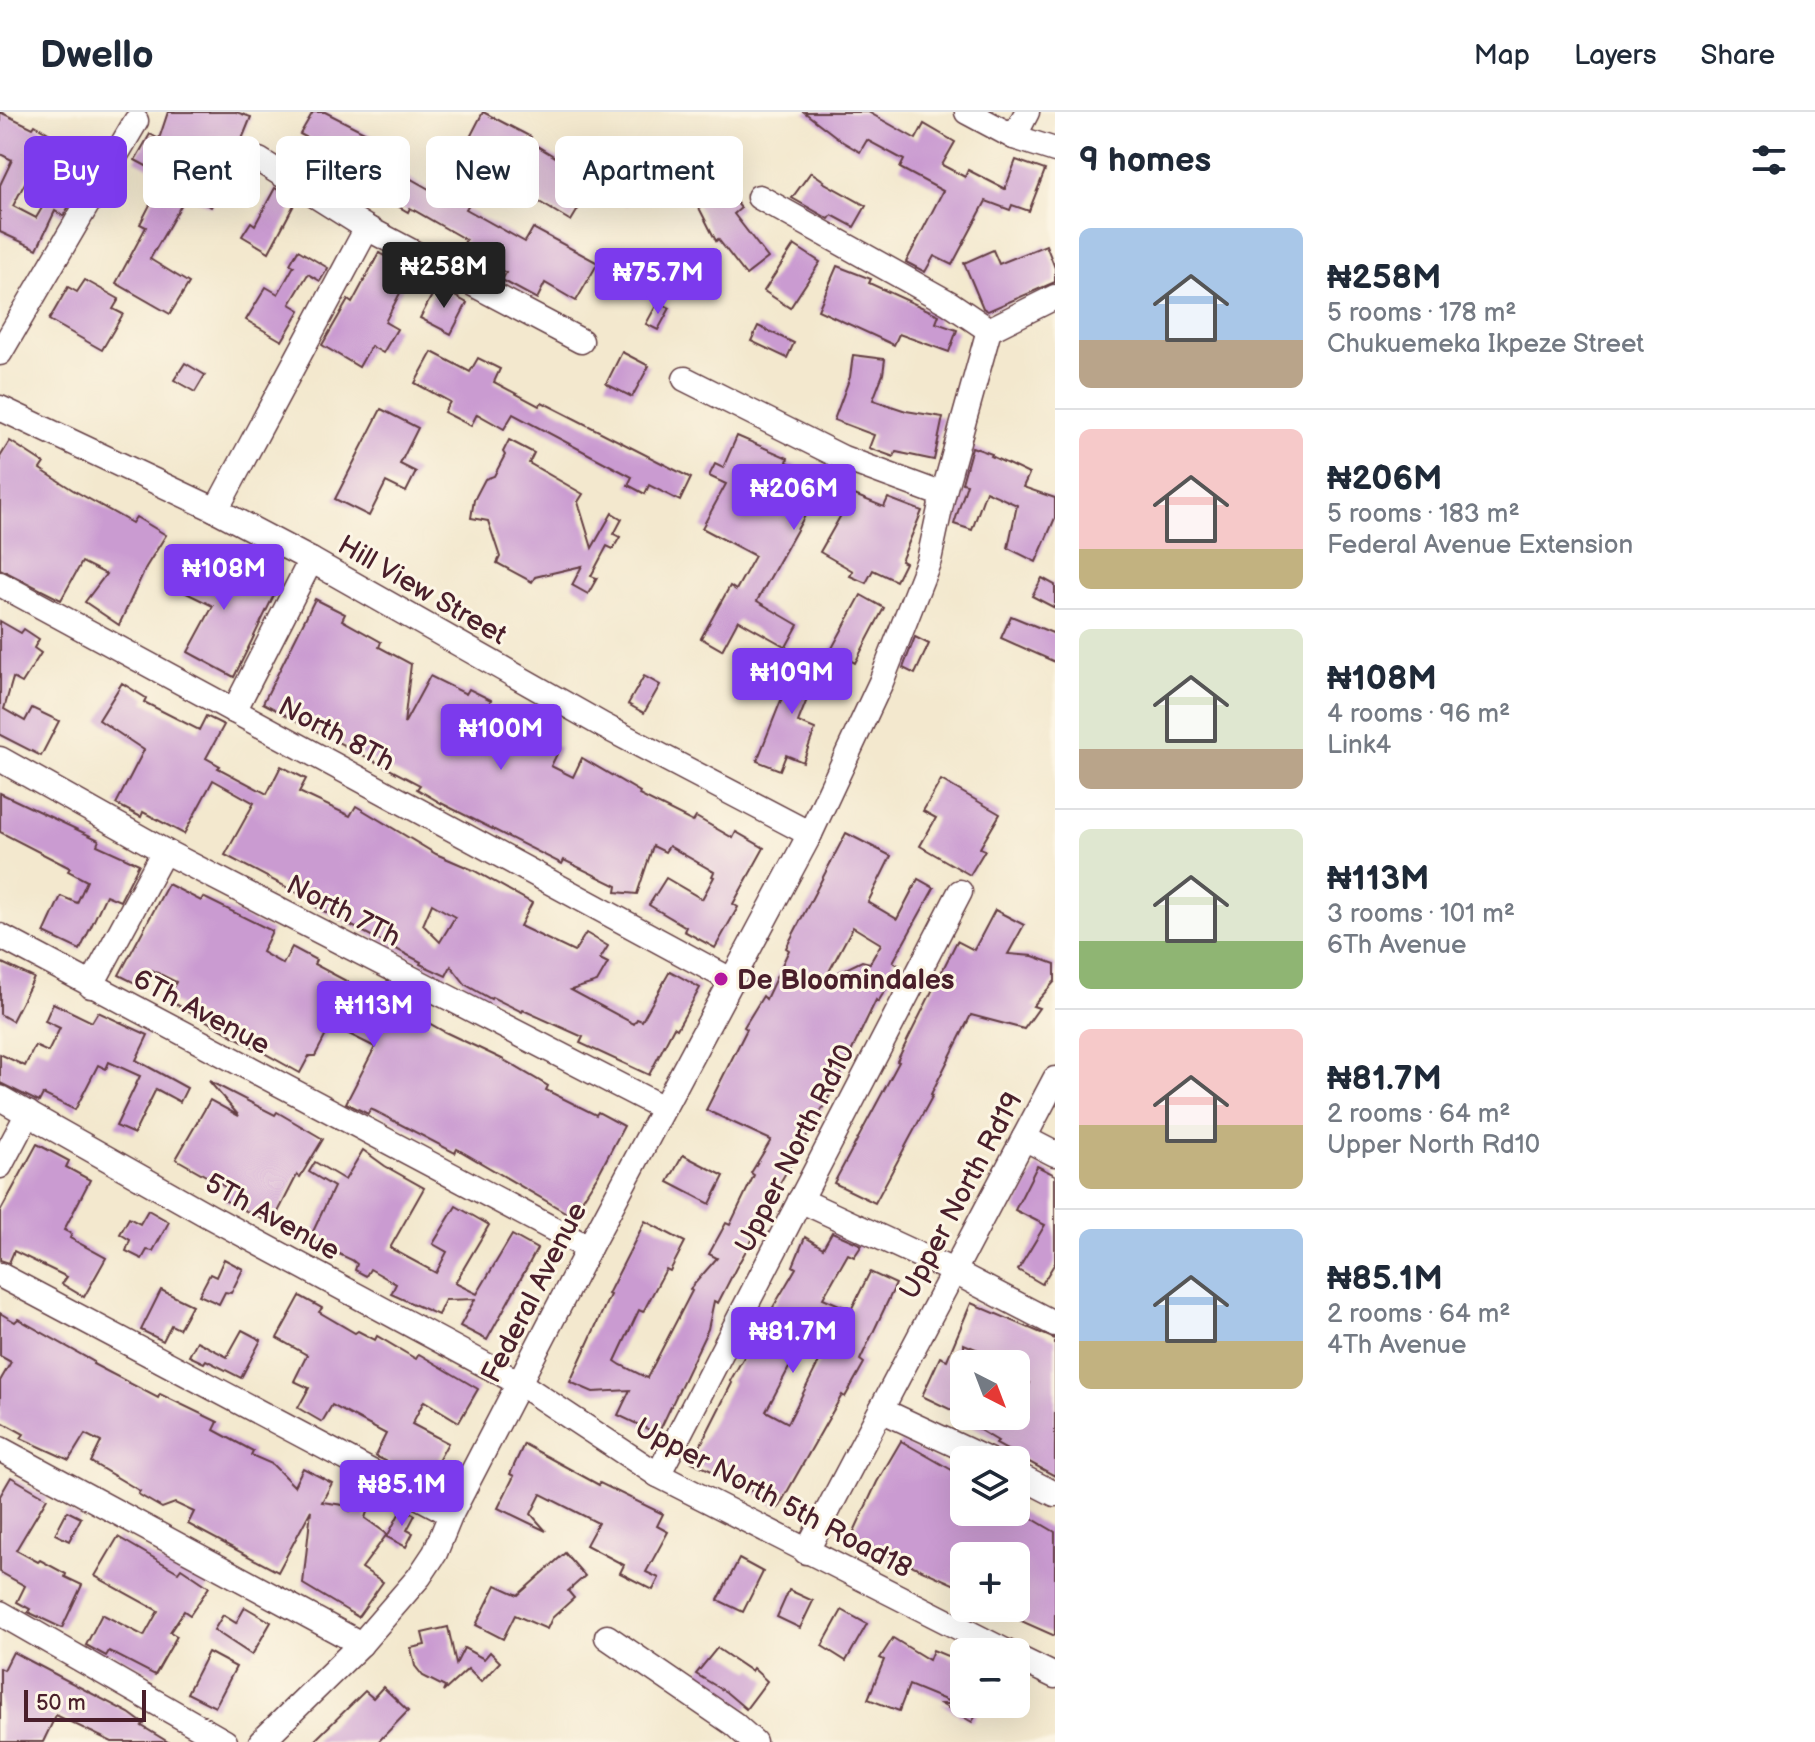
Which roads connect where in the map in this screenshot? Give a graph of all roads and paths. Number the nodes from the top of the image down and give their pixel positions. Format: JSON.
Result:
{"nodes":[{"id":1,"x":967,"y":112,"type":"edge"},
{"id":2,"x":1027,"y":112,"type":"edge"},
{"id":3,"x":136,"y":121,"type":"dead end"},
{"id":4,"x":1014,"y":137,"type":"junction"},
{"id":5,"x":1055,"y":150,"type":"edge"},
{"id":6,"x":260,"y":161,"type":"edge"},
{"id":7,"x":759,"y":197,"type":"dead end"},
{"id":8,"x":367,"y":228,"type":"junction"},
{"id":9,"x":1055,"y":297,"type":"edge"},
{"id":10,"x":989,"y":330,"type":"junction"},
{"id":11,"x":581,"y":341,"type":"dead end"},
{"id":12,"x":0,"y":353,"type":"edge"},
{"id":13,"x":685,"y":379,"type":"dead end"},
{"id":14,"x":0,"y":408,"type":"edge"},
{"id":15,"x":943,"y":495,"type":"junction"},
{"id":16,"x":216,"y":510,"type":"junction"},
{"id":17,"x":311,"y":560,"type":"junction"},
{"id":18,"x":0,"y":584,"type":"edge"},
{"id":19,"x":234,"y":711,"type":"junction"},
{"id":20,"x":0,"y":759,"type":"edge"},
{"id":21,"x":810,"y":834,"type":"junction"},
{"id":22,"x":164,"y":851,"type":"junction"},
{"id":23,"x":960,"y":892,"type":"dead end"},
{"id":24,"x":0,"y":936,"type":"edge"},
{"id":25,"x":731,"y":980,"type":"junction"},
{"id":26,"x":91,"y":986,"type":"junction"},
{"id":27,"x":1055,"y":1079,"type":"edge"},
{"id":28,"x":0,"y":1098,"type":"edge"},
{"id":29,"x":663,"y":1108,"type":"junction"},
{"id":30,"x":28,"y":1113,"type":"junction"},
{"id":31,"x":1024,"y":1138,"type":"junction"},
{"id":32,"x":1055,"y":1154,"type":"edge"},
{"id":33,"x":0,"y":1166,"type":"edge"},
{"id":34,"x":800,"y":1200,"type":"junction"},
{"id":35,"x":589,"y":1248,"type":"junction"},
{"id":36,"x":953,"y":1271,"type":"junction"},
{"id":37,"x":0,"y":1275,"type":"edge"},
{"id":38,"x":1055,"y":1324,"type":"edge"},
{"id":39,"x":519,"y":1383,"type":"junction"},
{"id":40,"x":881,"y":1410,"type":"junction"},
{"id":41,"x":958,"y":1446,"type":"edge"},
{"id":42,"x":0,"y":1449,"type":"edge"},
{"id":43,"x":658,"y":1475,"type":"junction"},
{"id":44,"x":1030,"y":1481,"type":"edge"},
{"id":45,"x":1055,"y":1494,"type":"edge"},
{"id":46,"x":451,"y":1514,"type":"junction"},
{"id":47,"x":806,"y":1552,"type":"junction"},
{"id":48,"x":0,"y":1613,"type":"edge"},
{"id":49,"x":607,"y":1637,"type":"dead end"},
{"id":50,"x":979,"y":1638,"type":"edge"},
{"id":51,"x":361,"y":1644,"type":"junction"},
{"id":52,"x":1030,"y":1664,"type":"edge"},
{"id":53,"x":1055,"y":1676,"type":"edge"},
{"id":54,"x":225,"y":1742,"type":"edge"},
{"id":55,"x":261,"y":1742,"type":"edge"},
{"id":56,"x":754,"y":1742,"type":"edge"}],
"edges":[{"from":1,"to":4,"type":"street"},
{"from":2,"to":4,"type":"street"},
{"from":3,"to":12,"type":"street"},
{"from":4,"to":5,"type":"street"},
{"from":6,"to":8,"type":"street"},
{"from":7,"to":10,"type":"street"},
{"from":8,"to":11,"type":"street"},
{"from":8,"to":16,"type":"street"},
{"from":9,"to":10,"type":"street"},
{"from":10,"to":15,"type":"street","name":"Federal Avenue"},
{"from":13,"to":15,"type":"street"},
{"from":14,"to":16,"type":"street","name":"Hill View Street"},
{"from":15,"to":21,"type":"street","name":"Federal Avenue"},
{"from":16,"to":17,"type":"street","name":"Hill View Street"},
{"from":17,"to":19,"type":"street"},
{"from":17,"to":21,"type":"street","name":"Hill View Street"},
{"from":18,"to":19,"type":"street","name":"North 8Th"},
{"from":19,"to":25,"type":"street","name":"North 8Th"},
{"from":20,"to":22,"type":"street","name":"North 7Th"},
{"from":21,"to":25,"type":"street","name":"Federal Avenue"},
{"from":22,"to":26,"type":"street"},
{"from":22,"to":29,"type":"street","name":"North 7Th"},
{"from":23,"to":34,"type":"street","name":"Upper North Rd10"},
{"from":24,"to":26,"type":"street","name":"6Th Avenue"},
{"from":25,"to":29,"type":"street","name":"Federal Avenue"},
{"from":26,"to":35,"type":"street","name":"6Th Avenue"},
{"from":27,"to":31,"type":"street","name":"Upper North Rd19"},
{"from":28,"to":30,"type":"street","name":"5Th Avenue"},
{"from":29,"to":35,"type":"street","name":"Federal Avenue"},
{"from":30,"to":33,"type":"street"},
{"from":30,"to":39,"type":"street","name":"5Th Avenue"},
{"from":31,"to":32,"type":"street"},
{"from":31,"to":36,"type":"street","name":"Upper North Rd19"},
{"from":34,"to":36,"type":"street"},
{"from":34,"to":43,"type":"street","name":"Upper North Rd10"},
{"from":35,"to":39,"type":"street","name":"Federal Avenue"},
{"from":36,"to":38,"type":"street"},
{"from":36,"to":40,"type":"street","name":"Upper North Rd19"},
{"from":37,"to":46,"type":"street"},
{"from":39,"to":43,"type":"street","name":"Upper North 5th Road18"},
{"from":39,"to":46,"type":"street","name":"Federal Avenue"},
{"from":40,"to":41,"type":"street"},
{"from":40,"to":47,"type":"street","name":"Upper North Rd19"},
{"from":42,"to":51,"type":"street"},
{"from":43,"to":47,"type":"street","name":"Upper North 5th Road18"},
{"from":44,"to":45,"type":"street"},
{"from":46,"to":51,"type":"street","name":"Federal Avenue"},
{"from":47,"to":50,"type":"street","name":"Upper North 5th Road18"},
{"from":48,"to":54,"type":"street"},
{"from":49,"to":56,"type":"street"},
{"from":51,"to":55,"type":"street","name":"Federal Avenue"},
{"from":52,"to":53,"type":"street"}]}
